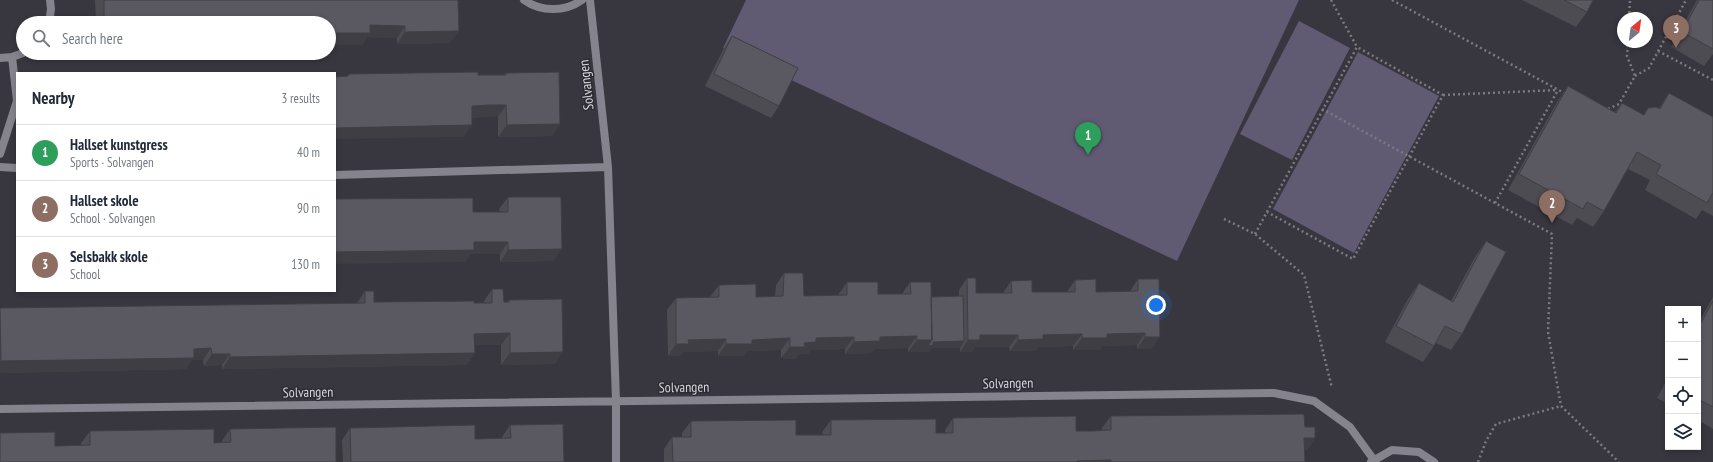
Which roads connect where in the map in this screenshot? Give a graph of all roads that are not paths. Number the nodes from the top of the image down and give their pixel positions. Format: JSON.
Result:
{"nodes":[{"id":1,"x":50,"y":0,"type":"edge"},
{"id":2,"x":524,"y":0,"type":"edge"},
{"id":3,"x":582,"y":0,"type":"edge"},
{"id":4,"x":590,"y":0,"type":"edge"},
{"id":5,"x":50,"y":16,"type":"edge"},
{"id":6,"x":16,"y":56,"type":"edge"},
{"id":7,"x":12,"y":57,"type":"junction"},
{"id":8,"x":0,"y":58,"type":"edge"},
{"id":9,"x":0,"y":154,"type":"edge"},
{"id":10,"x":0,"y":167,"type":"edge"},
{"id":11,"x":608,"y":167,"type":"junction"},
{"id":12,"x":16,"y":168,"type":"edge"},
{"id":13,"x":336,"y":174,"type":"edge"},
{"id":14,"x":616,"y":401,"type":"junction"},
{"id":15,"x":0,"y":409,"type":"edge"},
{"id":16,"x":1373,"y":461,"type":"edge"},
{"id":17,"x":616,"y":462,"type":"edge"},
{"id":18,"x":1434,"y":462,"type":"edge"}],
"edges":[{"from":1,"to":5,"type":"street"},
{"from":2,"to":3,"type":"street"},
{"from":4,"to":11,"type":"street","name":"Solvangen"},
{"from":6,"to":7,"type":"street"},
{"from":7,"to":8,"type":"street"},
{"from":7,"to":9,"type":"street"},
{"from":10,"to":12,"type":"street"},
{"from":11,"to":13,"type":"street"},
{"from":11,"to":14,"type":"street","name":"Solvangen"},
{"from":14,"to":15,"type":"street","name":"Solvangen"},
{"from":14,"to":16,"type":"street","name":"Solvangen"},
{"from":14,"to":17,"type":"street","name":"Solvangen"},
{"from":16,"to":18,"type":"street","name":"Solvangen"}]}
